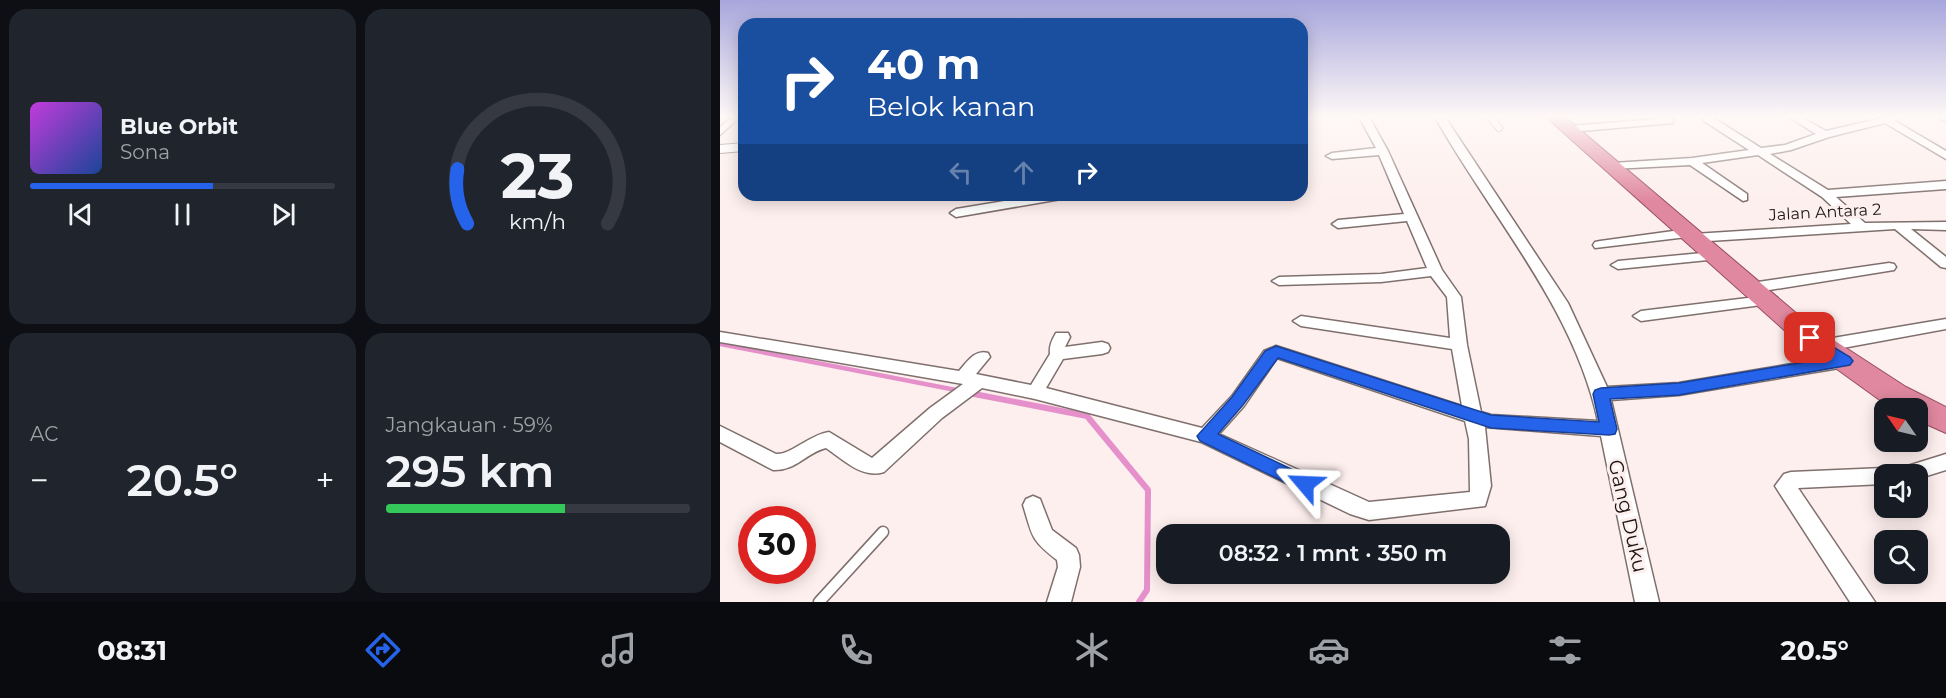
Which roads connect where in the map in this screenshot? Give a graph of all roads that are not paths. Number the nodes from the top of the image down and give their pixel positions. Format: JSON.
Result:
{"nodes":[{"id":1,"x":1380,"y":145,"type":"edge"},
{"id":2,"x":1458,"y":145,"type":"edge"},
{"id":3,"x":1588,"y":145,"type":"edge"},
{"id":4,"x":1751,"y":145,"type":"edge"},
{"id":5,"x":1795,"y":145,"type":"edge"},
{"id":6,"x":1928,"y":145,"type":"edge"},
{"id":7,"x":738,"y":148,"type":"edge"},
{"id":8,"x":720,"y":149,"type":"edge"},
{"id":9,"x":1383,"y":151,"type":"junction"},
{"id":10,"x":1762,"y":152,"type":"junction"},
{"id":11,"x":1332,"y":156,"type":"dead end"},
{"id":12,"x":1946,"y":156,"type":"edge"},
{"id":13,"x":1692,"y":161,"type":"junction"},
{"id":14,"x":1612,"y":166,"type":"junction"},
{"id":15,"x":1946,"y":184,"type":"edge"},
{"id":16,"x":1826,"y":195,"type":"junction"},
{"id":17,"x":1743,"y":197,"type":"dead end"},
{"id":18,"x":1026,"y":201,"type":"edge"},
{"id":19,"x":956,"y":213,"type":"dead end"},
{"id":20,"x":1411,"y":217,"type":"junction"},
{"id":21,"x":1338,"y":224,"type":"dead end"},
{"id":22,"x":1898,"y":225,"type":"junction"},
{"id":23,"x":1860,"y":226,"type":"junction"},
{"id":24,"x":1946,"y":226,"type":"edge"},
{"id":25,"x":1690,"y":236,"type":"junction"},
{"id":26,"x":1600,"y":245,"type":"dead end"},
{"id":27,"x":1713,"y":256,"type":"junction"},
{"id":28,"x":1946,"y":264,"type":"edge"},
{"id":29,"x":1618,"y":265,"type":"dead end"},
{"id":30,"x":1889,"y":267,"type":"dead end"},
{"id":31,"x":1435,"y":271,"type":"junction"},
{"id":32,"x":1278,"y":281,"type":"dead end"},
{"id":33,"x":1758,"y":294,"type":"junction"},
{"id":34,"x":1641,"y":316,"type":"dead end"},
{"id":35,"x":1301,"y":321,"type":"dead end"},
{"id":36,"x":1946,"y":324,"type":"edge"},
{"id":37,"x":720,"y":337,"type":"edge"},
{"id":38,"x":1062,"y":337,"type":"dead end"},
{"id":39,"x":1459,"y":345,"type":"junction"},
{"id":40,"x":1821,"y":346,"type":"junction"},
{"id":41,"x":1102,"y":348,"type":"dead end"},
{"id":42,"x":1058,"y":354,"type":"junction"},
{"id":43,"x":982,"y":357,"type":"dead end"},
{"id":44,"x":1845,"y":361,"type":"junction"},
{"id":45,"x":974,"y":381,"type":"junction"},
{"id":46,"x":1035,"y":392,"type":"junction"},
{"id":47,"x":1601,"y":394,"type":"junction"},
{"id":48,"x":1474,"y":416,"type":"junction"},
{"id":49,"x":1946,"y":421,"type":"edge"},
{"id":50,"x":1609,"y":429,"type":"junction"},
{"id":51,"x":720,"y":433,"type":"edge"},
{"id":52,"x":1206,"y":436,"type":"junction"},
{"id":53,"x":1946,"y":462,"type":"edge"},
{"id":54,"x":1928,"y":469,"type":"edge"},
{"id":55,"x":1874,"y":476,"type":"edge"},
{"id":56,"x":1033,"y":505,"type":"dead end"},
{"id":57,"x":883,"y":532,"type":"dead end"},
{"id":58,"x":819,"y":602,"type":"edge"},
{"id":59,"x":1059,"y":602,"type":"edge"},
{"id":60,"x":1647,"y":602,"type":"edge"},
{"id":61,"x":1863,"y":602,"type":"edge"}],
"edges":[{"from":1,"to":9,"type":"street"},
{"from":2,"to":47,"type":"street","name":"Gang Duku"},
{"from":3,"to":14,"type":"highway"},
{"from":4,"to":10,"type":"street"},
{"from":5,"to":10,"type":"street"},
{"from":6,"to":12,"type":"street"},
{"from":7,"to":8,"type":"street"},
{"from":9,"to":11,"type":"street"},
{"from":9,"to":20,"type":"street"},
{"from":10,"to":13,"type":"street"},
{"from":10,"to":16,"type":"street"},
{"from":13,"to":14,"type":"street"},
{"from":13,"to":17,"type":"street"},
{"from":14,"to":25,"type":"highway"},
{"from":15,"to":16,"type":"street"},
{"from":16,"to":23,"type":"street"},
{"from":18,"to":19,"type":"street"},
{"from":20,"to":21,"type":"street"},
{"from":20,"to":31,"type":"street"},
{"from":22,"to":23,"type":"street","name":"Jalan Antara 2"},
{"from":22,"to":24,"type":"street"},
{"from":22,"to":28,"type":"street","name":"Jalan Antara 2"},
{"from":23,"to":25,"type":"street","name":"Jalan Antara 2"},
{"from":25,"to":26,"type":"street","name":"Jalan Antara 2"},
{"from":25,"to":27,"type":"highway"},
{"from":27,"to":29,"type":"street"},
{"from":27,"to":33,"type":"highway"},
{"from":30,"to":33,"type":"street"},
{"from":31,"to":32,"type":"street"},
{"from":31,"to":39,"type":"street"},
{"from":33,"to":34,"type":"street"},
{"from":33,"to":40,"type":"highway"},
{"from":35,"to":39,"type":"street"},
{"from":36,"to":40,"type":"street"},
{"from":37,"to":45,"type":"street"},
{"from":38,"to":42,"type":"street"},
{"from":39,"to":48,"type":"street"},
{"from":40,"to":44,"type":"highway"},
{"from":41,"to":42,"type":"street"},
{"from":42,"to":46,"type":"street"},
{"from":43,"to":45,"type":"street"},
{"from":44,"to":47,"type":"street"},
{"from":44,"to":49,"type":"highway"},
{"from":45,"to":46,"type":"street"},
{"from":45,"to":51,"type":"street"},
{"from":46,"to":52,"type":"street"},
{"from":47,"to":50,"type":"street","name":"Gang Duku"},
{"from":48,"to":50,"type":"street"},
{"from":48,"to":52,"type":"street"},
{"from":48,"to":52,"type":"street"},
{"from":50,"to":60,"type":"street","name":"Gang Duku"},
{"from":53,"to":54,"type":"street"},
{"from":55,"to":61,"type":"street"},
{"from":56,"to":59,"type":"street"},
{"from":57,"to":58,"type":"lane"}]}
